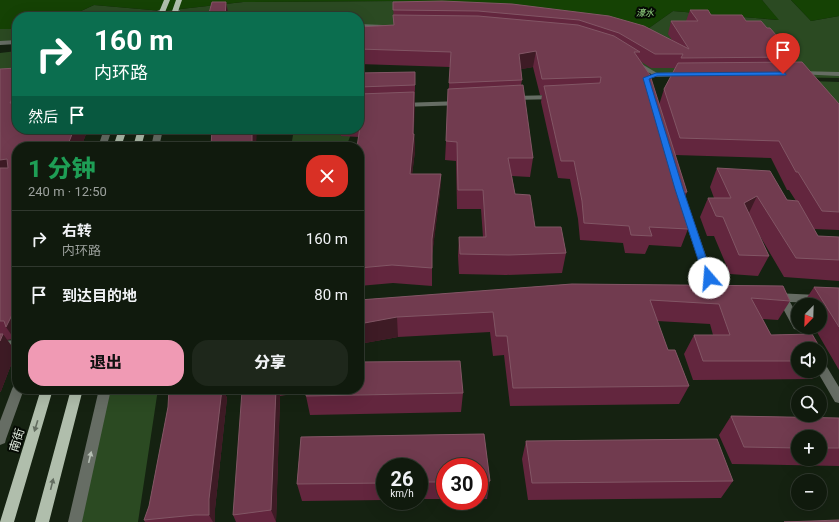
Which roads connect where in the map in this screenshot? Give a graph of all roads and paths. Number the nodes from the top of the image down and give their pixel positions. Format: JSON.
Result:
{"nodes":[{"id":1,"x":167,"y":0,"type":"edge"},
{"id":2,"x":179,"y":0,"type":"edge"},
{"id":3,"x":163,"y":10,"type":"joint"},
{"id":4,"x":176,"y":10,"type":"joint"},
{"id":5,"x":159,"y":12,"type":"edge"},
{"id":6,"x":178,"y":12,"type":"edge"},
{"id":7,"x":364,"y":26,"type":"edge"},
{"id":8,"x":390,"y":27,"type":"edge"},
{"id":9,"x":12,"y":42,"type":"edge"},
{"id":10,"x":0,"y":43,"type":"edge"},
{"id":11,"x":626,"y":57,"type":"edge"},
{"id":12,"x":696,"y":74,"type":"edge"},
{"id":13,"x":791,"y":74,"type":"edge"},
{"id":14,"x":839,"y":74,"type":"edge"},
{"id":15,"x":656,"y":75,"type":"junction"},
{"id":16,"x":646,"y":78,"type":"edge"},
{"id":17,"x":563,"y":97,"type":"edge"},
{"id":18,"x":505,"y":99,"type":"edge"},
{"id":19,"x":470,"y":102,"type":"edge"},
{"id":20,"x":391,"y":106,"type":"edge"},
{"id":21,"x":677,"y":182,"type":"edge"},
{"id":22,"x":699,"y":292,"type":"edge"},
{"id":23,"x":767,"y":296,"type":"edge"},
{"id":24,"x":782,"y":297,"type":"junction"},
{"id":25,"x":839,"y":300,"type":"edge"},
{"id":26,"x":791,"y":313,"type":"edge"},
{"id":27,"x":803,"y":334,"type":"edge"},
{"id":28,"x":805,"y":338,"type":"edge"},
{"id":29,"x":12,"y":345,"type":"edge"},
{"id":30,"x":0,"y":346,"type":"edge"},
{"id":31,"x":827,"y":377,"type":"edge"},
{"id":32,"x":16,"y":394,"type":"edge"},
{"id":33,"x":45,"y":394,"type":"edge"},
{"id":34,"x":76,"y":394,"type":"edge"},
{"id":35,"x":104,"y":394,"type":"edge"},
{"id":36,"x":839,"y":398,"type":"edge"},
{"id":37,"x":0,"y":439,"type":"edge"},
{"id":38,"x":7,"y":522,"type":"edge"},
{"id":39,"x":42,"y":522,"type":"edge"},
{"id":40,"x":75,"y":522,"type":"edge"}],
"edges":[{"from":1,"to":3,"type":"main road"},
{"from":2,"to":4,"type":"main road"},
{"from":3,"to":5,"type":"street"},
{"from":4,"to":6,"type":"street"},
{"from":7,"to":8,"type":"street"},
{"from":9,"to":10,"type":"street"},
{"from":11,"to":15,"type":"street"},
{"from":12,"to":15,"type":"street"},
{"from":13,"to":14,"type":"street"},
{"from":15,"to":16,"type":"street"},
{"from":17,"to":18,"type":"street"},
{"from":19,"to":20,"type":"street"},
{"from":21,"to":22,"type":"street"},
{"from":23,"to":24,"type":"street"},
{"from":24,"to":25,"type":"street"},
{"from":24,"to":26,"type":"street"},
{"from":27,"to":28,"type":"street"},
{"from":29,"to":30,"type":"street"},
{"from":31,"to":36,"type":"street"},
{"from":32,"to":37,"type":"street"},
{"from":33,"to":38,"type":"main road","name":"南街","one_way":true},
{"from":39,"to":34,"type":"main road","one_way":true},
{"from":40,"to":35,"type":"street","one_way":true}]}
